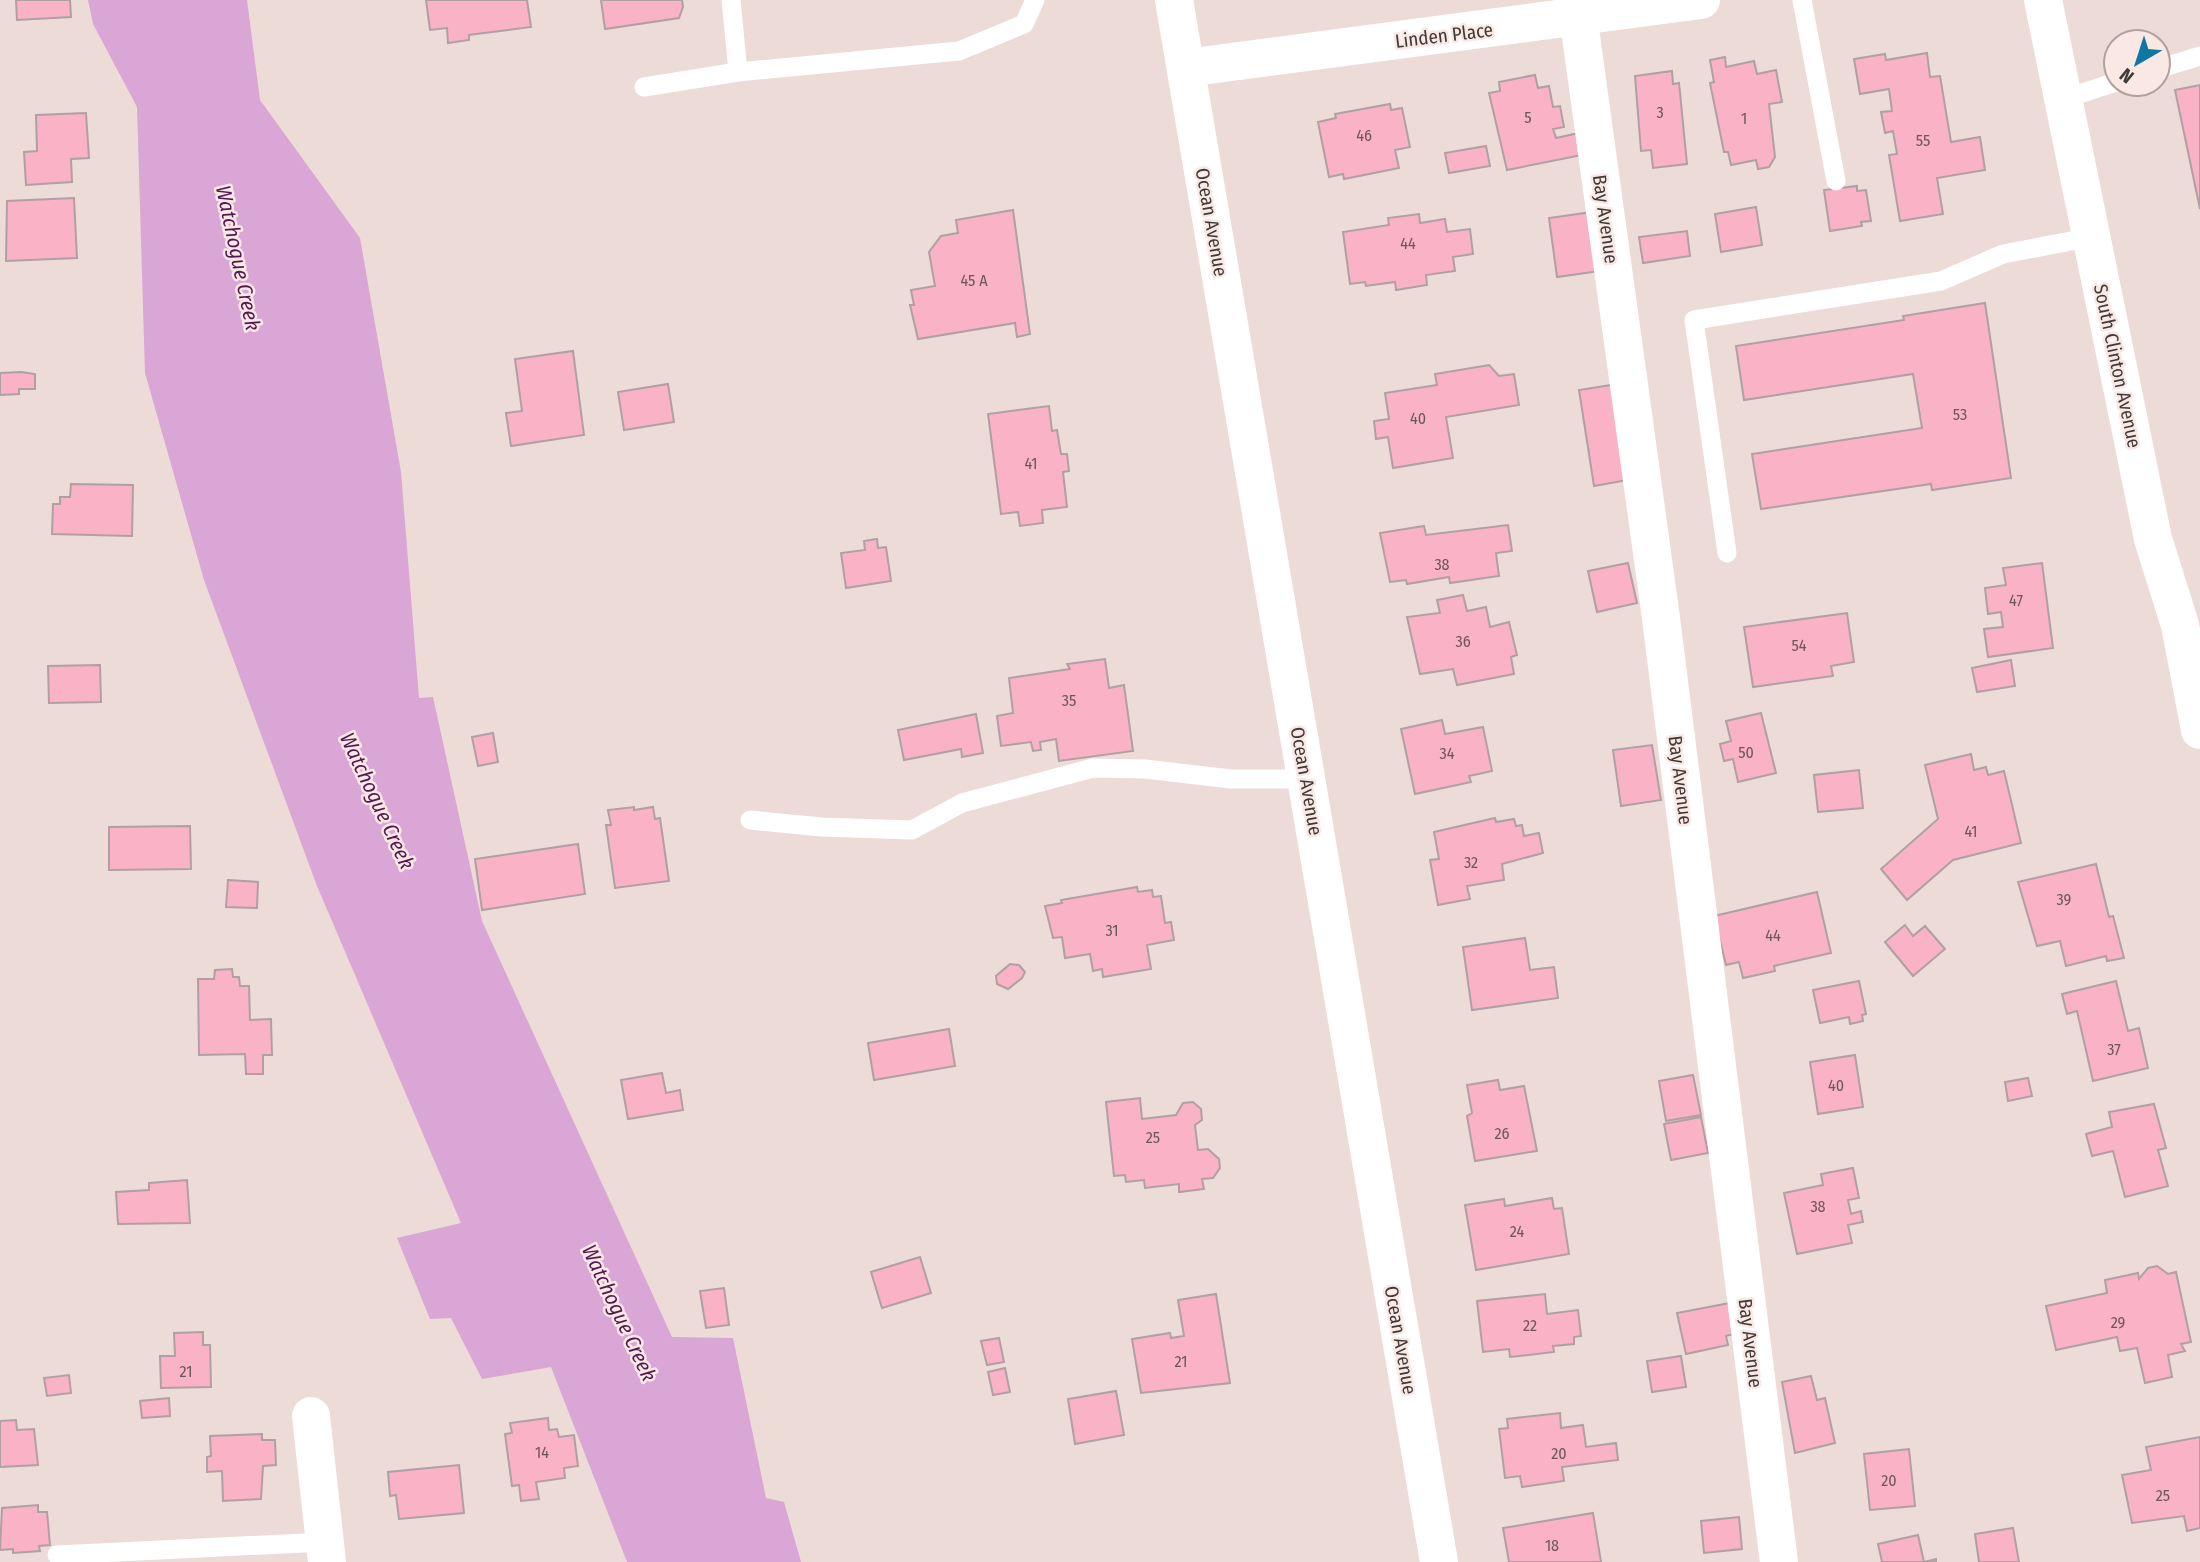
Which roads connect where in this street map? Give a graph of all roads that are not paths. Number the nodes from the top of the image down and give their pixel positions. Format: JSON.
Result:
{"nodes":[{"id":1,"x":731,"y":0,"type":"edge"},
{"id":2,"x":1035,"y":0,"type":"edge"},
{"id":3,"x":1174,"y":0,"type":"edge"},
{"id":4,"x":1701,"y":0,"type":"edge"},
{"id":5,"x":1802,"y":0,"type":"edge"},
{"id":6,"x":2043,"y":0,"type":"edge"},
{"id":7,"x":1577,"y":9,"type":"edge"},
{"id":8,"x":2200,"y":56,"type":"edge"},
{"id":9,"x":2172,"y":65,"type":"edge"},
{"id":10,"x":1186,"y":68,"type":"junction"},
{"id":11,"x":738,"y":72,"type":"junction"},
{"id":12,"x":644,"y":87,"type":"dead end"},
{"id":13,"x":2102,"y":87,"type":"edge"},
{"id":14,"x":2064,"y":99,"type":"junction"},
{"id":15,"x":1836,"y":181,"type":"dead end"},
{"id":16,"x":2092,"y":237,"type":"junction"},
{"id":17,"x":1727,"y":554,"type":"dead end"},
{"id":18,"x":2200,"y":730,"type":"edge"},
{"id":19,"x":1306,"y":779,"type":"junction"},
{"id":20,"x":750,"y":820,"type":"dead end"},
{"id":21,"x":311,"y":1416,"type":"dead end"},
{"id":22,"x":325,"y":1552,"type":"edge"},
{"id":23,"x":57,"y":1555,"type":"dead end"},
{"id":24,"x":1439,"y":1562,"type":"edge"},
{"id":25,"x":1779,"y":1562,"type":"edge"}],
"edges":[{"from":1,"to":11,"type":"lane"},
{"from":2,"to":11,"type":"lane"},
{"from":3,"to":10,"type":"street","name":"Ocean Avenue"},
{"from":4,"to":7,"type":"street","name":"Linden Place"},
{"from":5,"to":15,"type":"lane"},
{"from":6,"to":14,"type":"street","name":"South Clinton Avenue"},
{"from":7,"to":10,"type":"street","name":"Linden Place"},
{"from":7,"to":25,"type":"street","name":"Bay Avenue"},
{"from":8,"to":9,"type":"lane"},
{"from":10,"to":19,"type":"street","name":"Ocean Avenue"},
{"from":11,"to":12,"type":"lane"},
{"from":13,"to":14,"type":"lane"},
{"from":14,"to":16,"type":"street","name":"South Clinton Avenue"},
{"from":16,"to":17,"type":"lane"},
{"from":16,"to":18,"type":"street","name":"South Clinton Avenue"},
{"from":19,"to":20,"type":"lane"},
{"from":19,"to":24,"type":"street","name":"Ocean Avenue"},
{"from":21,"to":22,"type":"street"},
{"from":22,"to":23,"type":"lane"}]}
